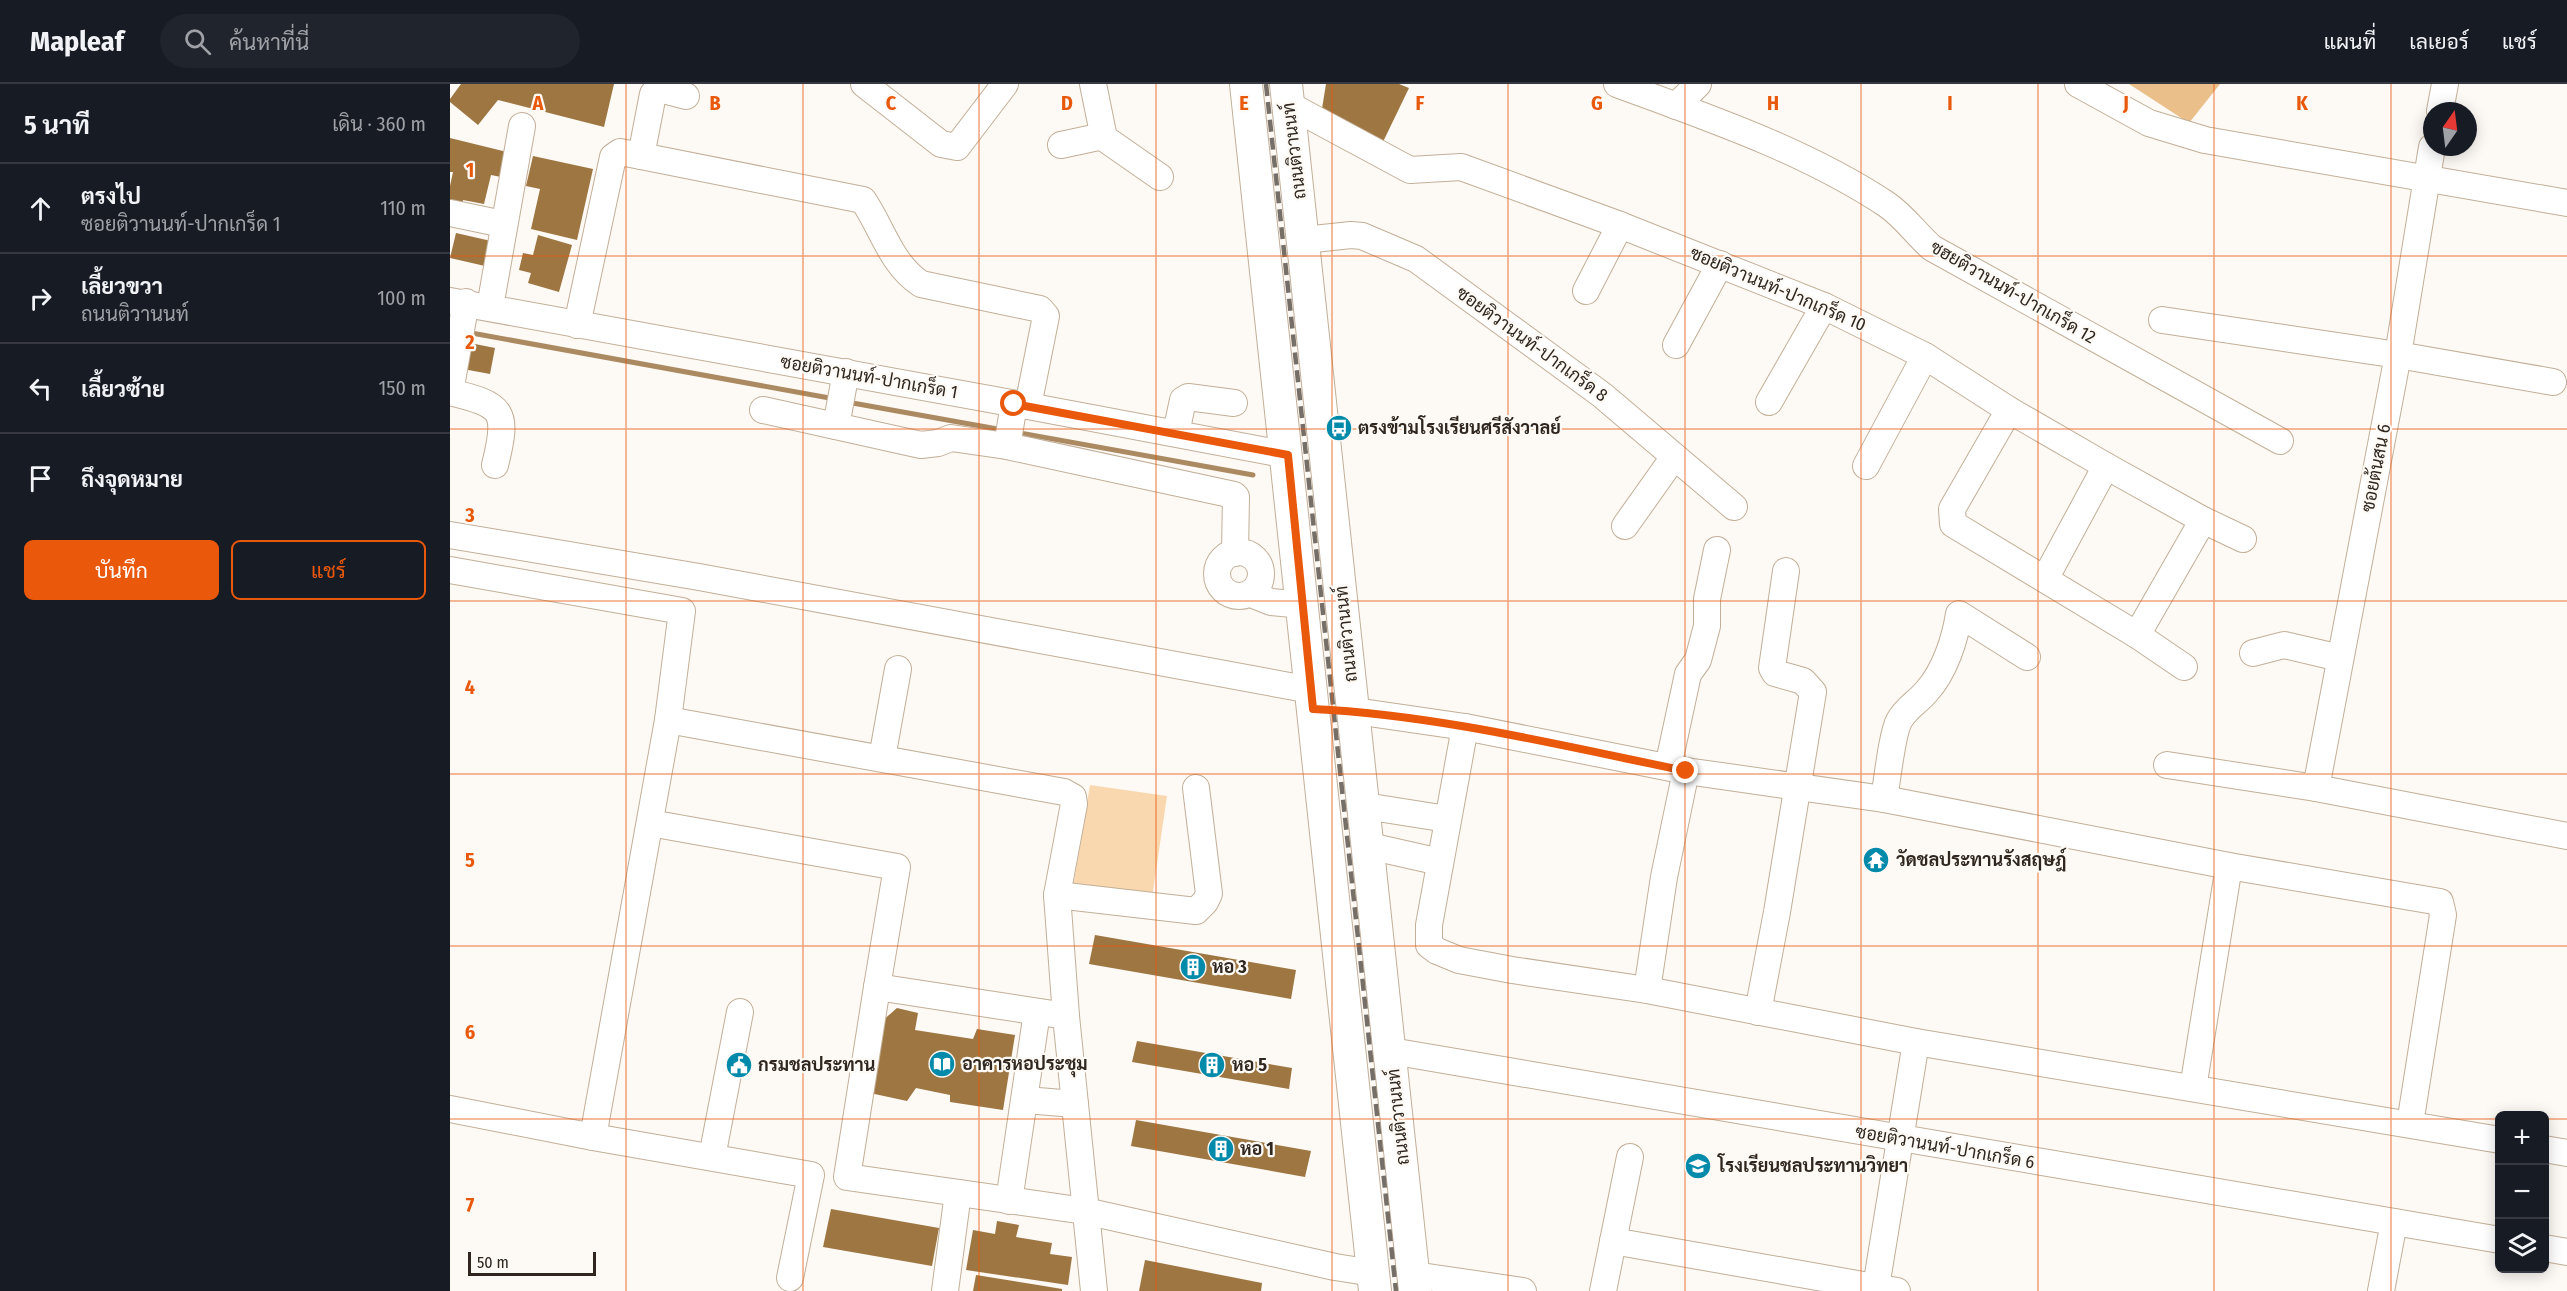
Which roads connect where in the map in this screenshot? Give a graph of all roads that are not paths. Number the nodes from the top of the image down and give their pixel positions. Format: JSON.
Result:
{"nodes":[{"id":1,"x":864,"y":84,"type":"edge"},
{"id":2,"x":1005,"y":84,"type":"edge"},
{"id":3,"x":1093,"y":84,"type":"edge"},
{"id":4,"x":1246,"y":84,"type":"edge"},
{"id":5,"x":1617,"y":84,"type":"edge"},
{"id":6,"x":1698,"y":84,"type":"edge"},
{"id":7,"x":2078,"y":84,"type":"edge"},
{"id":8,"x":2445,"y":84,"type":"edge"},
{"id":9,"x":1288,"y":95,"type":"edge"},
{"id":10,"x":686,"y":96,"type":"dead end"},
{"id":11,"x":2442,"y":102,"type":"edge"},
{"id":12,"x":1676,"y":106,"type":"junction"},
{"id":13,"x":522,"y":126,"type":"dead end"},
{"id":14,"x":1103,"y":136,"type":"junction"},
{"id":15,"x":1061,"y":145,"type":"dead end"},
{"id":16,"x":641,"y":156,"type":"junction"},
{"id":17,"x":2430,"y":156,"type":"edge"},
{"id":18,"x":1160,"y":177,"type":"dead end"},
{"id":19,"x":2426,"y":178,"type":"junction"},
{"id":20,"x":2567,"y":203,"type":"edge"},
{"id":21,"x":450,"y":213,"type":"edge"},
{"id":22,"x":503,"y":224,"type":"junction"},
{"id":23,"x":1620,"y":225,"type":"junction"},
{"id":24,"x":1304,"y":240,"type":"junction"},
{"id":25,"x":1720,"y":264,"type":"junction"},
{"id":26,"x":1586,"y":291,"type":"dead end"},
{"id":27,"x":468,"y":303,"type":"edge"},
{"id":28,"x":1824,"y":306,"type":"junction"},
{"id":29,"x":2162,"y":320,"type":"dead end"},
{"id":30,"x":577,"y":325,"type":"junction"},
{"id":31,"x":1676,"y":345,"type":"dead end"},
{"id":32,"x":2398,"y":355,"type":"junction"},
{"id":33,"x":1925,"y":356,"type":"junction"},
{"id":34,"x":846,"y":372,"type":"junction"},
{"id":35,"x":2553,"y":382,"type":"dead end"},
{"id":36,"x":1769,"y":402,"type":"dead end"},
{"id":37,"x":1234,"y":403,"type":"dead end"},
{"id":38,"x":1021,"y":405,"type":"junction"},
{"id":39,"x":764,"y":410,"type":"dead end"},
{"id":40,"x":2009,"y":410,"type":"junction"},
{"id":41,"x":836,"y":426,"type":"junction"},
{"id":42,"x":1176,"y":433,"type":"junction"},
{"id":43,"x":2280,"y":441,"type":"dead end"},
{"id":44,"x":1007,"y":446,"type":"junction"},
{"id":45,"x":1288,"y":455,"type":"junction"},
{"id":46,"x":1674,"y":457,"type":"junction"},
{"id":47,"x":495,"y":465,"type":"dead end"},
{"id":48,"x":1866,"y":466,"type":"dead end"},
{"id":49,"x":2106,"y":466,"type":"junction"},
{"id":50,"x":1734,"y":507,"type":"dead end"},
{"id":51,"x":2203,"y":519,"type":"junction"},
{"id":52,"x":1625,"y":526,"type":"dead end"},
{"id":53,"x":450,"y":535,"type":"edge"},
{"id":54,"x":2243,"y":539,"type":"dead end"},
{"id":55,"x":1717,"y":550,"type":"dead end"},
{"id":56,"x":450,"y":570,"type":"edge"},
{"id":57,"x":1786,"y":571,"type":"dead end"},
{"id":58,"x":2045,"y":579,"type":"junction"},
{"id":59,"x":1303,"y":605,"type":"junction"},
{"id":60,"x":2137,"y":635,"type":"junction"},
{"id":61,"x":2253,"y":653,"type":"dead end"},
{"id":62,"x":2027,"y":657,"type":"dead end"},
{"id":63,"x":2340,"y":658,"type":"junction"},
{"id":64,"x":2184,"y":667,"type":"dead end"},
{"id":65,"x":898,"y":669,"type":"dead end"},
{"id":66,"x":1312,"y":699,"type":"junction"},
{"id":67,"x":1355,"y":711,"type":"junction"},
{"id":68,"x":668,"y":720,"type":"junction"},
{"id":69,"x":1464,"y":727,"type":"junction"},
{"id":70,"x":882,"y":758,"type":"junction"},
{"id":71,"x":2167,"y":765,"type":"dead end"},
{"id":72,"x":1677,"y":769,"type":"junction"},
{"id":73,"x":1796,"y":786,"type":"junction"},
{"id":74,"x":1196,"y":788,"type":"dead end"},
{"id":75,"x":2316,"y":788,"type":"junction"},
{"id":76,"x":1884,"y":799,"type":"junction"},
{"id":77,"x":1365,"y":806,"type":"junction"},
{"id":78,"x":1447,"y":819,"type":"junction"},
{"id":79,"x":650,"y":823,"type":"junction"},
{"id":80,"x":2567,"y":836,"type":"edge"},
{"id":81,"x":1369,"y":846,"type":"junction"},
{"id":82,"x":1440,"y":862,"type":"junction"},
{"id":83,"x":2229,"y":866,"type":"junction"},
{"id":84,"x":1057,"y":895,"type":"junction"},
{"id":85,"x":1381,"y":957,"type":"junction"},
{"id":86,"x":1340,"y":961,"type":"junction"},
{"id":87,"x":877,"y":987,"type":"junction"},
{"id":88,"x":1647,"y":990,"type":"junction"},
{"id":89,"x":740,"y":1012,"type":"dead end"},
{"id":90,"x":1037,"y":1012,"type":"junction"},
{"id":91,"x":1758,"y":1012,"type":"junction"},
{"id":92,"x":1066,"y":1016,"type":"junction"},
{"id":93,"x":1391,"y":1051,"type":"junction"},
{"id":94,"x":1914,"y":1054,"type":"junction"},
{"id":95,"x":2193,"y":1088,"type":"junction"},
{"id":96,"x":1025,"y":1100,"type":"junction"},
{"id":97,"x":1075,"y":1104,"type":"junction"},
{"id":98,"x":450,"y":1109,"type":"edge"},
{"id":99,"x":2410,"y":1124,"type":"junction"},
{"id":100,"x":1903,"y":1131,"type":"junction"},
{"id":101,"x":593,"y":1137,"type":"junction"},
{"id":102,"x":2495,"y":1139,"type":"edge"},
{"id":103,"x":2549,"y":1150,"type":"edge"},
{"id":104,"x":2567,"y":1153,"type":"edge"},
{"id":105,"x":712,"y":1157,"type":"junction"},
{"id":106,"x":1630,"y":1157,"type":"dead end"},
{"id":107,"x":957,"y":1194,"type":"junction"},
{"id":108,"x":1009,"y":1201,"type":"junction"},
{"id":109,"x":1085,"y":1211,"type":"junction"},
{"id":110,"x":2394,"y":1222,"type":"junction"},
{"id":111,"x":2495,"y":1239,"type":"edge"},
{"id":112,"x":1613,"y":1241,"type":"junction"},
{"id":113,"x":2549,"y":1249,"type":"edge"},
{"id":114,"x":2567,"y":1252,"type":"edge"},
{"id":115,"x":790,"y":1278,"type":"dead end"},
{"id":116,"x":1374,"y":1282,"type":"edge"},
{"id":117,"x":1415,"y":1283,"type":"edge"},
{"id":118,"x":1886,"y":1289,"type":"edge"},
{"id":119,"x":945,"y":1291,"type":"edge"},
{"id":120,"x":1094,"y":1291,"type":"edge"},
{"id":121,"x":1523,"y":1291,"type":"edge"},
{"id":122,"x":1603,"y":1291,"type":"edge"},
{"id":123,"x":2381,"y":1291,"type":"edge"}],
"edges":[{"from":1,"to":2,"type":"street"},
{"from":3,"to":14,"type":"street"},
{"from":4,"to":45,"type":"main road"},
{"from":5,"to":12,"type":"street","name":"ซฮยติวานนท์-ปากเกร็ด 12"},
{"from":6,"to":12,"type":"street"},
{"from":7,"to":19,"type":"street"},
{"from":8,"to":11,"type":"street"},
{"from":9,"to":23,"type":"street","name":"ซอยติวานนท์-ปากเกร็ด 10"},
{"from":9,"to":24,"type":"main road","name":"ถนนติวานนท์"},
{"from":10,"to":16,"type":"street"},
{"from":12,"to":43,"type":"street","name":"ซฮยติวานนท์-ปากเกร็ด 12"},
{"from":13,"to":22,"type":"street"},
{"from":14,"to":15,"type":"street"},
{"from":14,"to":18,"type":"street"},
{"from":16,"to":30,"type":"street"},
{"from":16,"to":38,"type":"street"},
{"from":17,"to":19,"type":"street","name":"ซอยต้นสน 6"},
{"from":19,"to":20,"type":"street"},
{"from":19,"to":32,"type":"street","name":"ซอยต้นสน 6"},
{"from":21,"to":22,"type":"street"},
{"from":22,"to":27,"type":"street"},
{"from":23,"to":25,"type":"street","name":"ซอยติวานนท์-ปากเกร็ด 10"},
{"from":23,"to":26,"type":"street"},
{"from":24,"to":46,"type":"street","name":"ซอยติวานนท์-ปากเกร็ด 8"},
{"from":24,"to":67,"type":"main road","name":"ถนนติวานนท์"},
{"from":25,"to":28,"type":"street","name":"ซอยติวานนท์-ปากเกร็ด 10"},
{"from":25,"to":31,"type":"street"},
{"from":27,"to":30,"type":"street","name":"ซอยติวานนท์-ปากเกร็ด 1"},
{"from":27,"to":47,"type":"street"},
{"from":28,"to":33,"type":"street","name":"ซอยติวานนท์-ปากเกร็ด 10"},
{"from":28,"to":36,"type":"street"},
{"from":29,"to":32,"type":"street"},
{"from":30,"to":34,"type":"street","name":"ซอยติวานนท์-ปากเกร็ด 1"},
{"from":32,"to":35,"type":"street"},
{"from":32,"to":63,"type":"street","name":"ซอยต้นสน 6"},
{"from":33,"to":40,"type":"street","name":"ซอยติวานนท์-ปากเกร็ด 10"},
{"from":33,"to":48,"type":"street"},
{"from":34,"to":38,"type":"street","name":"ซอยติวานนท์-ปากเกร็ด 1"},
{"from":34,"to":41,"type":"street"},
{"from":37,"to":42,"type":"street"},
{"from":38,"to":42,"type":"street","name":"ซอยติวานนท์-ปากเกร็ด 1"},
{"from":38,"to":44,"type":"street"},
{"from":39,"to":41,"type":"street"},
{"from":40,"to":49,"type":"street","name":"ซอยติวานนท์-ปากเกร็ด 10"},
{"from":40,"to":58,"type":"street"},
{"from":41,"to":44,"type":"street"},
{"from":42,"to":45,"type":"street","name":"ซอยติวานนท์-ปากเกร็ด 1"},
{"from":44,"to":59,"type":"street"},
{"from":45,"to":59,"type":"main road"},
{"from":46,"to":50,"type":"street","name":"ซอยติวานนท์-ปากเกร็ด 8"},
{"from":46,"to":52,"type":"street"},
{"from":49,"to":51,"type":"street","name":"ซอยติวานนท์-ปากเกร็ด 10"},
{"from":49,"to":58,"type":"street"},
{"from":51,"to":54,"type":"street","name":"ซอยติวานนท์-ปากเกร็ด 10"},
{"from":51,"to":60,"type":"street"},
{"from":53,"to":66,"type":"street"},
{"from":55,"to":72,"type":"street"},
{"from":56,"to":68,"type":"street"},
{"from":57,"to":73,"type":"street"},
{"from":58,"to":60,"type":"street"},
{"from":59,"to":66,"type":"main road"},
{"from":60,"to":64,"type":"street"},
{"from":61,"to":63,"type":"street"},
{"from":62,"to":76,"type":"street"},
{"from":63,"to":75,"type":"street","name":"ซอยต้นสน 6"},
{"from":65,"to":70,"type":"street"},
{"from":66,"to":67,"type":"main road"},
{"from":66,"to":86,"type":"main road"},
{"from":67,"to":69,"type":"street"},
{"from":67,"to":77,"type":"main road","name":"ถนนติวานนท์"},
{"from":68,"to":70,"type":"street"},
{"from":68,"to":79,"type":"street"},
{"from":69,"to":72,"type":"street"},
{"from":69,"to":78,"type":"street"},
{"from":70,"to":84,"type":"street"},
{"from":71,"to":75,"type":"street"},
{"from":72,"to":73,"type":"street"},
{"from":72,"to":88,"type":"street"},
{"from":73,"to":76,"type":"street"},
{"from":73,"to":91,"type":"street"},
{"from":74,"to":84,"type":"street"},
{"from":75,"to":80,"type":"street"},
{"from":76,"to":83,"type":"street"},
{"from":77,"to":78,"type":"street"},
{"from":77,"to":81,"type":"main road","name":"ถนนติวานนท์"},
{"from":78,"to":82,"type":"street"},
{"from":79,"to":87,"type":"street"},
{"from":79,"to":101,"type":"street"},
{"from":81,"to":82,"type":"street"},
{"from":81,"to":85,"type":"main road","name":"ถนนติวานนท์"},
{"from":82,"to":88,"type":"street"},
{"from":83,"to":95,"type":"street"},
{"from":83,"to":99,"type":"street"},
{"from":84,"to":92,"type":"street"},
{"from":85,"to":86,"type":"main road"},
{"from":85,"to":93,"type":"main road","name":"ถนนติวานนท์"},
{"from":86,"to":116,"type":"main road"},
{"from":87,"to":90,"type":"street"},
{"from":87,"to":107,"type":"street"},
{"from":88,"to":91,"type":"street"},
{"from":89,"to":105,"type":"street"},
{"from":90,"to":92,"type":"street"},
{"from":90,"to":96,"type":"street"},
{"from":91,"to":94,"type":"street"},
{"from":92,"to":97,"type":"street"},
{"from":93,"to":100,"type":"street","name":"ซอยติวานนท์-ปากเกร็ด 6"},
{"from":93,"to":117,"type":"main road","name":"ถนนติวานนท์"},
{"from":94,"to":95,"type":"street"},
{"from":94,"to":100,"type":"street"},
{"from":95,"to":99,"type":"street"},
{"from":96,"to":97,"type":"street"},
{"from":96,"to":108,"type":"street"},
{"from":97,"to":109,"type":"street"},
{"from":98,"to":101,"type":"street"},
{"from":99,"to":102,"type":"street"},
{"from":100,"to":110,"type":"street","name":"ซอยติวานนท์-ปากเกร็ด 6"},
{"from":100,"to":118,"type":"street"},
{"from":101,"to":105,"type":"street"},
{"from":103,"to":104,"type":"street"},
{"from":105,"to":115,"type":"street"},
{"from":106,"to":112,"type":"street"},
{"from":107,"to":108,"type":"street"},
{"from":107,"to":119,"type":"street"},
{"from":108,"to":109,"type":"street"},
{"from":109,"to":116,"type":"street"},
{"from":109,"to":120,"type":"street"},
{"from":110,"to":111,"type":"street","name":"ซอยติวานนท์-ปากเกร็ด 6"},
{"from":110,"to":123,"type":"street"},
{"from":112,"to":118,"type":"street"},
{"from":112,"to":122,"type":"street"},
{"from":113,"to":114,"type":"street"},
{"from":117,"to":121,"type":"street"}]}
